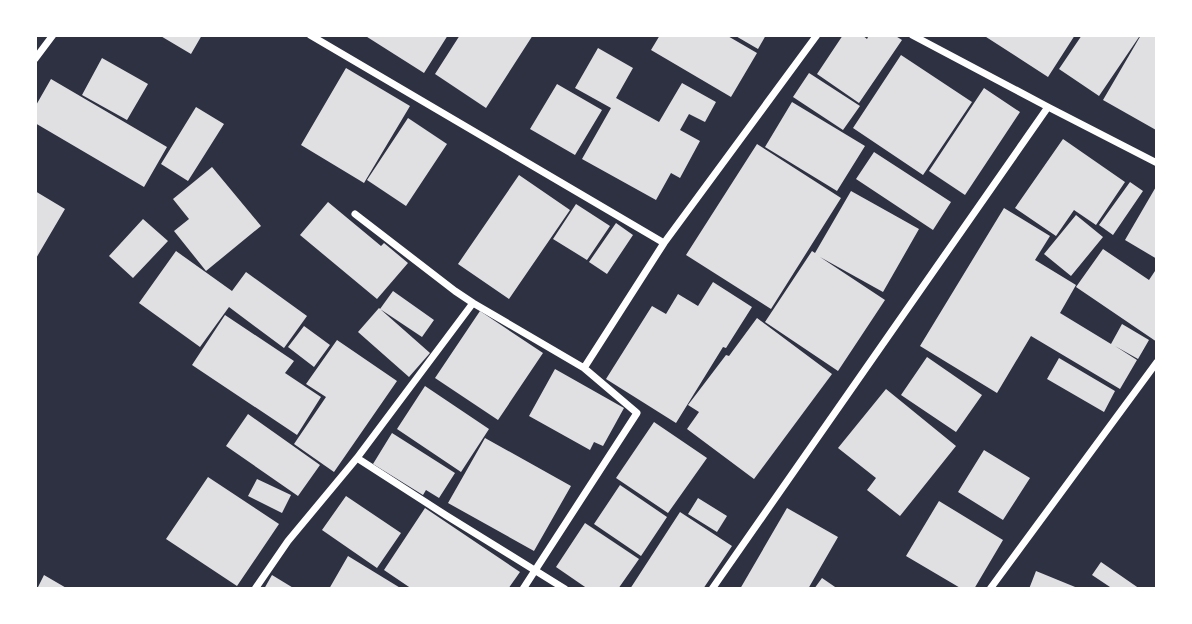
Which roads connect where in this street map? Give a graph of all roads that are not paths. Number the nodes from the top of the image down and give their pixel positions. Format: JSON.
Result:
{"nodes":[{"id":1,"x":53,"y":35,"type":"edge"},
{"id":2,"x":310,"y":35,"type":"edge"},
{"id":3,"x":817,"y":35,"type":"edge"},
{"id":4,"x":912,"y":35,"type":"edge"},
{"id":5,"x":35,"y":59,"type":"edge"},
{"id":6,"x":1048,"y":107,"type":"junction"},
{"id":7,"x":1157,"y":163,"type":"edge"},
{"id":8,"x":355,"y":214,"type":"dead end"},
{"id":9,"x":664,"y":243,"type":"junction"},
{"id":10,"x":473,"y":303,"type":"junction"},
{"id":11,"x":1157,"y":362,"type":"edge"},
{"id":12,"x":584,"y":368,"type":"junction"},
{"id":13,"x":357,"y":458,"type":"junction"},
{"id":14,"x":534,"y":569,"type":"junction"},
{"id":15,"x":255,"y":589,"type":"edge"},
{"id":16,"x":523,"y":589,"type":"edge"},
{"id":17,"x":565,"y":589,"type":"edge"},
{"id":18,"x":712,"y":589,"type":"edge"},
{"id":19,"x":990,"y":589,"type":"edge"}],
"edges":[{"from":1,"to":5,"type":"street"},
{"from":2,"to":9,"type":"street"},
{"from":3,"to":9,"type":"street"},
{"from":4,"to":6,"type":"street"},
{"from":6,"to":7,"type":"street"},
{"from":6,"to":18,"type":"street"},
{"from":8,"to":10,"type":"street"},
{"from":9,"to":12,"type":"street"},
{"from":10,"to":12,"type":"street"},
{"from":10,"to":13,"type":"street"},
{"from":11,"to":19,"type":"street"},
{"from":12,"to":14,"type":"street"},
{"from":13,"to":14,"type":"street"},
{"from":13,"to":15,"type":"street"},
{"from":14,"to":16,"type":"street"},
{"from":14,"to":17,"type":"street"}]}
